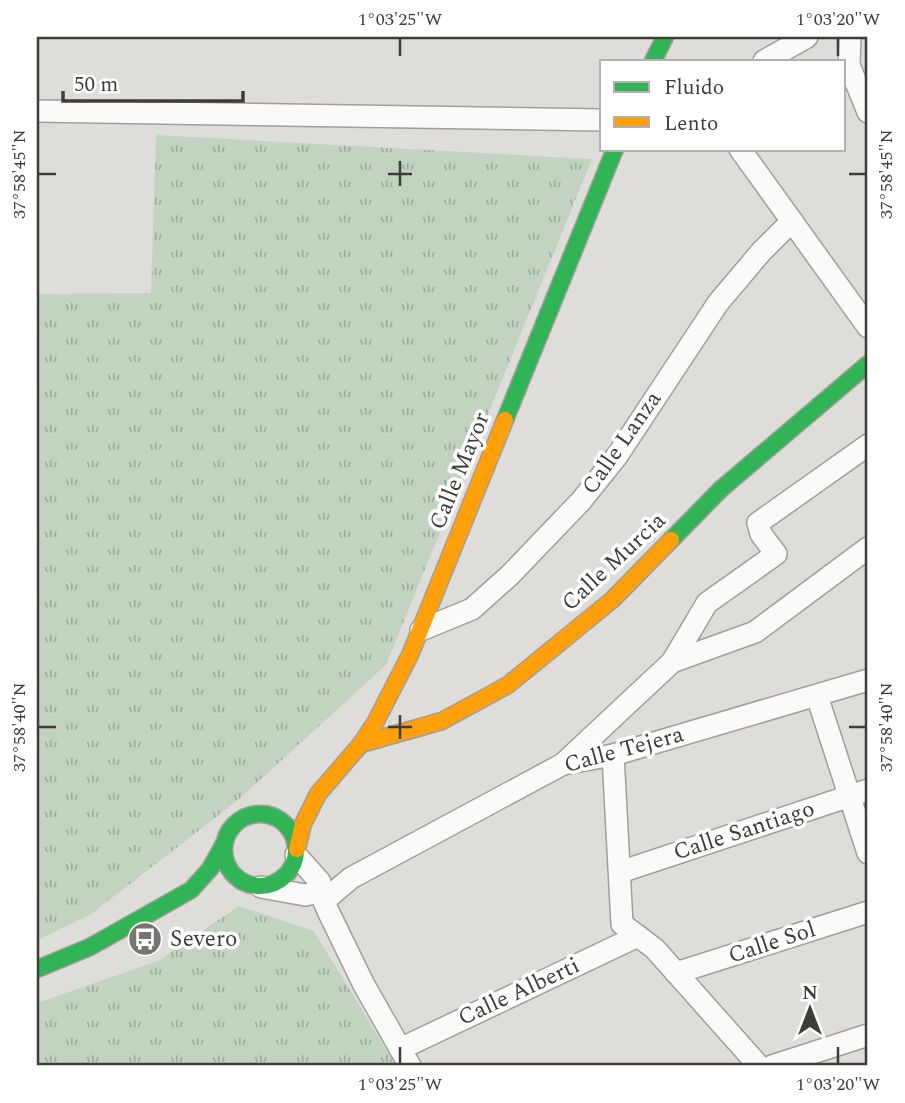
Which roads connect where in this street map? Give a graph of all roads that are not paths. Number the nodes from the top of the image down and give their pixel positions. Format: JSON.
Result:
{"nodes":[{"id":1,"x":666,"y":37,"type":"edge"},
{"id":2,"x":807,"y":37,"type":"edge"},
{"id":3,"x":850,"y":37,"type":"edge"},
{"id":4,"x":654,"y":60,"type":"edge"},
{"id":5,"x":766,"y":60,"type":"edge"},
{"id":6,"x":37,"y":111,"type":"edge"},
{"id":7,"x":868,"y":112,"type":"edge"},
{"id":8,"x":600,"y":120,"type":"edge"},
{"id":9,"x":615,"y":150,"type":"edge"},
{"id":10,"x":741,"y":150,"type":"edge"},
{"id":11,"x":792,"y":221,"type":"junction"},
{"id":12,"x":868,"y":327,"type":"edge"},
{"id":13,"x":868,"y":365,"type":"edge"},
{"id":14,"x":868,"y":445,"type":"edge"},
{"id":15,"x":868,"y":548,"type":"edge"},
{"id":16,"x":421,"y":630,"type":"junction"},
{"id":17,"x":672,"y":662,"type":"junction"},
{"id":18,"x":868,"y":680,"type":"edge"},
{"id":19,"x":817,"y":696,"type":"junction"},
{"id":20,"x":361,"y":744,"type":"junction"},
{"id":21,"x":613,"y":755,"type":"junction"},
{"id":22,"x":564,"y":764,"type":"junction"},
{"id":23,"x":859,"y":793,"type":"edge"},
{"id":24,"x":318,"y":794,"type":"junction"},
{"id":25,"x":263,"y":814,"type":"junction"},
{"id":26,"x":224,"y":844,"type":"junction"},
{"id":27,"x":296,"y":852,"type":"junction"},
{"id":28,"x":868,"y":853,"type":"edge"},
{"id":29,"x":620,"y":872,"type":"junction"},
{"id":30,"x":253,"y":885,"type":"junction"},
{"id":31,"x":191,"y":890,"type":"junction"},
{"id":32,"x":323,"y":896,"type":"junction"},
{"id":33,"x":868,"y":912,"type":"edge"},
{"id":34,"x":638,"y":936,"type":"junction"},
{"id":35,"x":37,"y":969,"type":"edge"},
{"id":36,"x":676,"y":973,"type":"junction"},
{"id":37,"x":868,"y":1035,"type":"edge"},
{"id":38,"x":405,"y":1058,"type":"edge"},
{"id":39,"x":759,"y":1066,"type":"edge"},
{"id":40,"x":772,"y":1066,"type":"edge"}],
"edges":[{"from":1,"to":4,"type":"main road"},
{"from":2,"to":5,"type":"street"},
{"from":3,"to":7,"type":"street"},
{"from":6,"to":8,"type":"street"},
{"from":9,"to":16,"type":"main road","name":"Calle Mayor"},
{"from":10,"to":11,"type":"street"},
{"from":11,"to":12,"type":"street"},
{"from":11,"to":16,"type":"street","name":"Calle Lanza"},
{"from":13,"to":20,"type":"main road","name":"Calle Murcia"},
{"from":14,"to":17,"type":"street"},
{"from":15,"to":17,"type":"street"},
{"from":16,"to":20,"type":"main road","name":"Calle Mayor"},
{"from":17,"to":22,"type":"street"},
{"from":18,"to":19,"type":"street","name":"Calle Tejera"},
{"from":19,"to":21,"type":"street","name":"Calle Tejera"},
{"from":19,"to":23,"type":"street"},
{"from":20,"to":24,"type":"main road","name":"Calle Mayor"},
{"from":21,"to":22,"type":"street","name":"Calle Tejera"},
{"from":21,"to":29,"type":"street"},
{"from":22,"to":32,"type":"street","name":"Calle Tejera"},
{"from":23,"to":28,"type":"street"},
{"from":23,"to":29,"type":"street","name":"Calle Santiago"},
{"from":24,"to":25,"type":"main road","name":"Calle Mayor"},
{"from":24,"to":27,"type":"main road","name":"Calle Mayor"},
{"from":25,"to":26,"type":"main road"},
{"from":25,"to":27,"type":"main road"},
{"from":26,"to":30,"type":"main road"},
{"from":26,"to":31,"type":"main road"},
{"from":27,"to":30,"type":"main road"},
{"from":27,"to":32,"type":"street"},
{"from":29,"to":34,"type":"street"},
{"from":30,"to":31,"type":"main road"},
{"from":30,"to":32,"type":"street"},
{"from":31,"to":35,"type":"main road"},
{"from":32,"to":38,"type":"street"},
{"from":33,"to":36,"type":"street","name":"Calle Sol"},
{"from":34,"to":36,"type":"street"},
{"from":34,"to":38,"type":"street","name":"Calle Alberti"},
{"from":36,"to":39,"type":"street"},
{"from":37,"to":40,"type":"street"}]}
